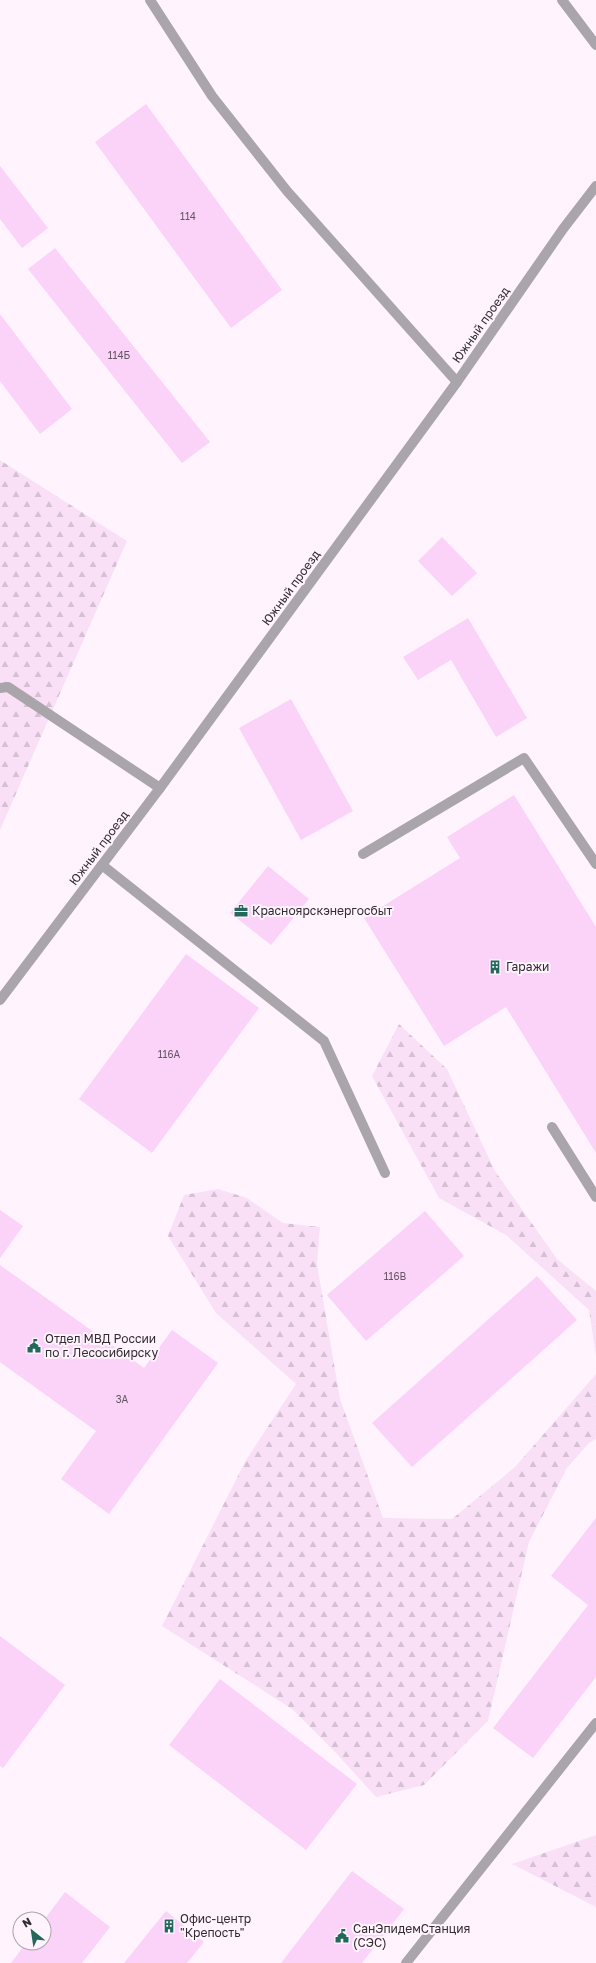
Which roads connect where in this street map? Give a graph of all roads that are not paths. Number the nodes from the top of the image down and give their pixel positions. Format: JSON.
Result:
{"nodes":[{"id":1,"x":150,"y":0,"type":"edge"},
{"id":2,"x":562,"y":0,"type":"edge"},
{"id":3,"x":596,"y":46,"type":"edge"},
{"id":4,"x":596,"y":186,"type":"edge"},
{"id":5,"x":457,"y":382,"type":"junction"},
{"id":6,"x":0,"y":688,"type":"edge"},
{"id":7,"x":160,"y":788,"type":"junction"},
{"id":8,"x":363,"y":854,"type":"dead end"},
{"id":9,"x":596,"y":864,"type":"edge"},
{"id":10,"x":102,"y":865,"type":"junction"},
{"id":11,"x":2,"y":995,"type":"edge"},
{"id":12,"x":552,"y":1127,"type":"dead end"},
{"id":13,"x":385,"y":1173,"type":"dead end"},
{"id":14,"x":596,"y":1197,"type":"edge"},
{"id":15,"x":596,"y":1723,"type":"edge"},
{"id":16,"x":406,"y":1963,"type":"edge"}],
"edges":[{"from":1,"to":5,"type":"street"},
{"from":2,"to":3,"type":"street"},
{"from":4,"to":5,"type":"street","name":"Южный проезд"},
{"from":5,"to":7,"type":"street","name":"Южный проезд"},
{"from":6,"to":7,"type":"street"},
{"from":7,"to":10,"type":"street","name":"Южный проезд"},
{"from":8,"to":9,"type":"street"},
{"from":10,"to":11,"type":"street","name":"Южный проезд"},
{"from":10,"to":13,"type":"street"},
{"from":12,"to":14,"type":"street"},
{"from":15,"to":16,"type":"street"}]}
